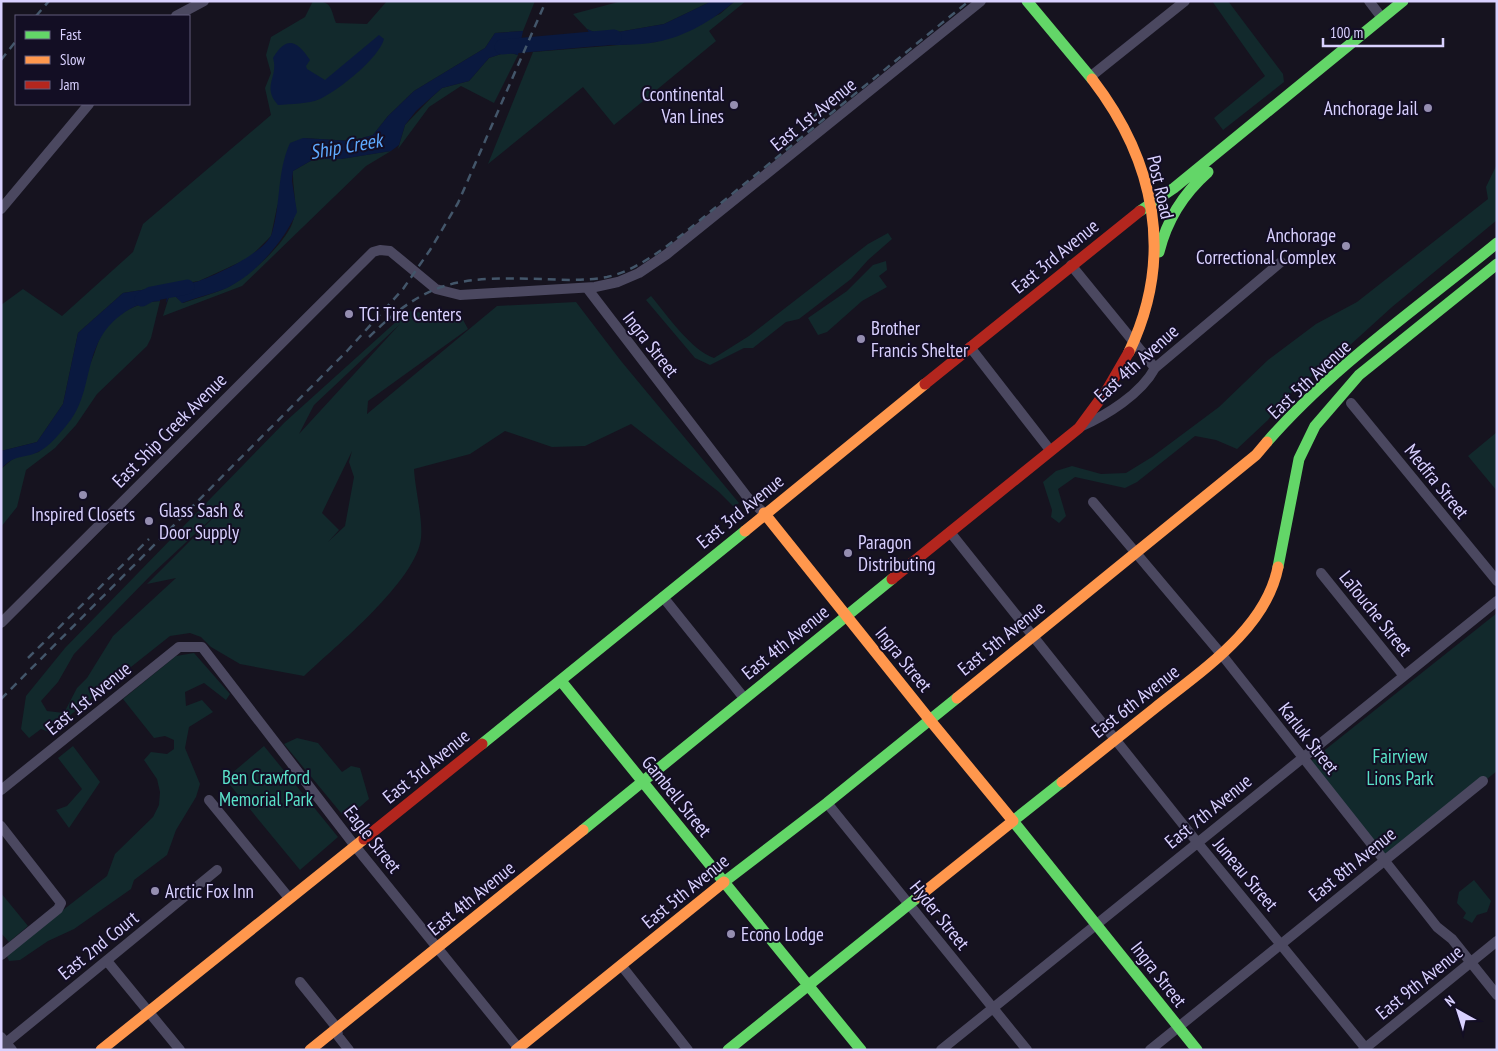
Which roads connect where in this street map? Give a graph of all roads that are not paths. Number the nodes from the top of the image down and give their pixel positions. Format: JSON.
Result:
{"nodes":[{"id":1,"x":204,"y":1,"type":"edge"},
{"id":2,"x":981,"y":1,"type":"edge"},
{"id":3,"x":1027,"y":1,"type":"edge"},
{"id":4,"x":1184,"y":1,"type":"edge"},
{"id":5,"x":1369,"y":1,"type":"edge"},
{"id":6,"x":1403,"y":1,"type":"edge"},
{"id":7,"x":178,"y":15,"type":"edge"},
{"id":8,"x":1382,"y":18,"type":"junction"},
{"id":9,"x":1090,"y":77,"type":"junction"},
{"id":10,"x":88,"y":105,"type":"edge"},
{"id":11,"x":1216,"y":154,"type":"junction"},
{"id":12,"x":1151,"y":203,"type":"junction"},
{"id":13,"x":1,"y":209,"type":"edge"},
{"id":14,"x":1497,"y":243,"type":"edge"},
{"id":15,"x":1281,"y":262,"type":"dead end"},
{"id":16,"x":1497,"y":264,"type":"edge"},
{"id":17,"x":1072,"y":265,"type":"junction"},
{"id":18,"x":587,"y":288,"type":"junction"},
{"id":19,"x":1133,"y":341,"type":"junction"},
{"id":20,"x":970,"y":347,"type":"junction"},
{"id":21,"x":1155,"y":368,"type":"junction"},
{"id":22,"x":1351,"y":403,"type":"dead end"},
{"id":23,"x":1079,"y":428,"type":"junction"},
{"id":24,"x":1050,"y":450,"type":"junction"},
{"id":25,"x":1093,"y":502,"type":"dead end"},
{"id":26,"x":764,"y":513,"type":"junction"},
{"id":27,"x":950,"y":532,"type":"junction"},
{"id":28,"x":739,"y":534,"type":"junction"},
{"id":29,"x":782,"y":536,"type":"junction"},
{"id":30,"x":1135,"y":553,"type":"junction"},
{"id":31,"x":1321,"y":573,"type":"dead end"},
{"id":32,"x":1497,"y":581,"type":"edge"},
{"id":33,"x":663,"y":597,"type":"junction"},
{"id":34,"x":1497,"y":600,"type":"edge"},
{"id":35,"x":846,"y":615,"type":"junction"},
{"id":36,"x":1,"y":624,"type":"edge"},
{"id":37,"x":1033,"y":635,"type":"junction"},
{"id":38,"x":202,"y":647,"type":"joint"},
{"id":39,"x":1222,"y":655,"type":"junction"},
{"id":40,"x":1404,"y":676,"type":"junction"},
{"id":41,"x":561,"y":681,"type":"junction"},
{"id":42,"x":744,"y":698,"type":"junction"},
{"id":43,"x":929,"y":719,"type":"junction"},
{"id":44,"x":1115,"y":738,"type":"junction"},
{"id":45,"x":1302,"y":758,"type":"junction"},
{"id":46,"x":642,"y":780,"type":"junction"},
{"id":47,"x":1483,"y":781,"type":"dead end"},
{"id":48,"x":1,"y":790,"type":"edge"},
{"id":49,"x":209,"y":800,"type":"dead end"},
{"id":50,"x":827,"y":803,"type":"junction"},
{"id":51,"x":1013,"y":821,"type":"junction"},
{"id":52,"x":1,"y":826,"type":"edge"},
{"id":53,"x":1198,"y":842,"type":"junction"},
{"id":54,"x":355,"y":846,"type":"junction"},
{"id":55,"x":1384,"y":861,"type":"junction"},
{"id":56,"x":217,"y":870,"type":"dead end"},
{"id":57,"x":724,"y":882,"type":"junction"},
{"id":58,"x":289,"y":898,"type":"junction"},
{"id":59,"x":909,"y":904,"type":"junction"},
{"id":60,"x":1097,"y":923,"type":"junction"},
{"id":61,"x":1497,"y":941,"type":"edge"},
{"id":62,"x":1281,"y":944,"type":"junction"},
{"id":63,"x":438,"y":948,"type":"junction"},
{"id":64,"x":1,"y":955,"type":"edge"},
{"id":65,"x":108,"y":961,"type":"junction"},
{"id":66,"x":1471,"y":962,"type":"junction"},
{"id":67,"x":621,"y":965,"type":"junction"},
{"id":68,"x":300,"y":982,"type":"dead end"},
{"id":69,"x":808,"y":985,"type":"junction"},
{"id":70,"x":1497,"y":996,"type":"edge"},
{"id":71,"x":993,"y":1008,"type":"junction"},
{"id":72,"x":148,"y":1012,"type":"junction"},
{"id":73,"x":1178,"y":1027,"type":"junction"},
{"id":74,"x":337,"y":1028,"type":"junction"},
{"id":75,"x":5,"y":1044,"type":"edge"},
{"id":76,"x":518,"y":1049,"type":"edge"},
{"id":77,"x":1365,"y":1049,"type":"edge"},
{"id":78,"x":101,"y":1050,"type":"edge"},
{"id":79,"x":180,"y":1050,"type":"edge"},
{"id":80,"x":310,"y":1050,"type":"edge"},
{"id":81,"x":349,"y":1050,"type":"edge"},
{"id":82,"x":688,"y":1050,"type":"edge"},
{"id":83,"x":728,"y":1050,"type":"edge"},
{"id":84,"x":861,"y":1050,"type":"edge"},
{"id":85,"x":941,"y":1050,"type":"edge"},
{"id":86,"x":1027,"y":1050,"type":"edge"},
{"id":87,"x":1150,"y":1050,"type":"edge"},
{"id":88,"x":1197,"y":1050,"type":"edge"}],
"edges":[{"from":1,"to":7,"type":"street"},
{"from":2,"to":18,"type":"street","name":"East 1st Avenue"},
{"from":3,"to":9,"type":"main road","name":"Post Road"},
{"from":4,"to":9,"type":"street"},
{"from":5,"to":8,"type":"street"},
{"from":6,"to":8,"type":"main road","name":"East 3rd Avenue"},
{"from":8,"to":11,"type":"main road","name":"East 3rd Avenue"},
{"from":9,"to":12,"type":"main road","name":"Post Road"},
{"from":10,"to":13,"type":"street"},
{"from":11,"to":12,"type":"main road","name":"East 3rd Avenue"},
{"from":11,"to":19,"type":"main road"},
{"from":12,"to":17,"type":"main road","name":"East 3rd Avenue"},
{"from":12,"to":19,"type":"main road","name":"Post Road"},
{"from":14,"to":30,"type":"main road","name":"East 5th Avenue"},
{"from":15,"to":21,"type":"street","name":"East 4th Avenue"},
{"from":16,"to":39,"type":"main road","name":"East 6th Avenue"},
{"from":17,"to":19,"type":"street"},
{"from":17,"to":20,"type":"main road","name":"East 3rd Avenue"},
{"from":18,"to":26,"type":"street","name":"Ingra Street"},
{"from":18,"to":36,"type":"street","name":"East Ship Creek Avenue"},
{"from":19,"to":21,"type":"street"},
{"from":19,"to":23,"type":"main road","name":"Post Road"},
{"from":20,"to":24,"type":"street"},
{"from":20,"to":26,"type":"main road","name":"East 3rd Avenue"},
{"from":21,"to":23,"type":"street","name":"East 4th Avenue"},
{"from":22,"to":32,"type":"street","name":"Medfra Street"},
{"from":23,"to":24,"type":"main road","name":"East 4th Avenue"},
{"from":24,"to":27,"type":"main road","name":"East 4th Avenue"},
{"from":25,"to":30,"type":"street","name":"Karluk Street"},
{"from":26,"to":28,"type":"main road","name":"East 3rd Avenue"},
{"from":26,"to":29,"type":"main road","name":"Ingra Street"},
{"from":27,"to":35,"type":"main road","name":"East 4th Avenue"},
{"from":27,"to":37,"type":"street","name":"Juneau Street"},
{"from":28,"to":29,"type":"main road"},
{"from":28,"to":33,"type":"main road","name":"East 3rd Avenue"},
{"from":29,"to":35,"type":"main road","name":"Ingra Street"},
{"from":30,"to":37,"type":"main road","name":"East 5th Avenue"},
{"from":30,"to":39,"type":"street","name":"Karluk Street"},
{"from":31,"to":40,"type":"street","name":"LaTouche Street"},
{"from":33,"to":41,"type":"main road","name":"East 3rd Avenue"},
{"from":33,"to":42,"type":"street"},
{"from":34,"to":40,"type":"street","name":"East 7th Avenue"},
{"from":35,"to":42,"type":"main road","name":"East 4th Avenue"},
{"from":35,"to":43,"type":"main road","name":"Ingra Street"},
{"from":37,"to":43,"type":"main road","name":"East 5th Avenue"},
{"from":37,"to":44,"type":"street","name":"Juneau Street"},
{"from":38,"to":48,"type":"street","name":"East 1st Avenue"},
{"from":38,"to":54,"type":"street","name":"Eagle Street"},
{"from":39,"to":44,"type":"main road","name":"East 6th Avenue"},
{"from":39,"to":45,"type":"street","name":"Karluk Street"},
{"from":40,"to":45,"type":"street","name":"East 7th Avenue"},
{"from":41,"to":46,"type":"main road","name":"Gambell Street"},
{"from":41,"to":54,"type":"main road","name":"East 3rd Avenue"},
{"from":42,"to":46,"type":"main road","name":"East 4th Avenue"},
{"from":43,"to":50,"type":"main road","name":"East 5th Avenue"},
{"from":43,"to":51,"type":"main road","name":"Ingra Street"},
{"from":44,"to":51,"type":"main road","name":"East 6th Avenue"},
{"from":44,"to":53,"type":"street","name":"Juneau Street"},
{"from":45,"to":53,"type":"street","name":"East 7th Avenue"},
{"from":45,"to":55,"type":"street","name":"Karluk Street"},
{"from":46,"to":57,"type":"main road","name":"Gambell Street"},
{"from":46,"to":63,"type":"main road","name":"East 4th Avenue"},
{"from":47,"to":55,"type":"street","name":"East 8th Avenue"},
{"from":49,"to":58,"type":"street"},
{"from":50,"to":57,"type":"main road","name":"East 5th Avenue"},
{"from":50,"to":59,"type":"street","name":"Hyder Street"},
{"from":51,"to":59,"type":"main road","name":"East 6th Avenue"},
{"from":51,"to":60,"type":"main road","name":"Ingra Street"},
{"from":52,"to":64,"type":"street"},
{"from":53,"to":60,"type":"street","name":"East 7th Avenue"},
{"from":53,"to":62,"type":"street","name":"Juneau Street"},
{"from":54,"to":58,"type":"main road","name":"East 3rd Avenue"},
{"from":54,"to":63,"type":"street","name":"Eagle Street"},
{"from":55,"to":62,"type":"street","name":"East 8th Avenue"},
{"from":55,"to":66,"type":"street","name":"Karluk Street"},
{"from":56,"to":65,"type":"street","name":"East 2nd Court"},
{"from":57,"to":67,"type":"main road","name":"East 5th Avenue"},
{"from":57,"to":69,"type":"main road","name":"Gambell Street"},
{"from":58,"to":72,"type":"main road","name":"East 3rd Avenue"},
{"from":59,"to":69,"type":"main road","name":"East 6th Avenue"},
{"from":59,"to":71,"type":"street","name":"Hyder Street"},
{"from":60,"to":71,"type":"street","name":"East 7th Avenue"},
{"from":60,"to":73,"type":"main road","name":"Ingra Street"},
{"from":61,"to":66,"type":"street","name":"East 9th Avenue"},
{"from":62,"to":73,"type":"street","name":"East 8th Avenue"},
{"from":62,"to":77,"type":"street","name":"Juneau Street"},
{"from":63,"to":74,"type":"main road","name":"East 4th Avenue"},
{"from":63,"to":76,"type":"street","name":"Eagle Street"},
{"from":65,"to":72,"type":"street"},
{"from":65,"to":75,"type":"street","name":"East 2nd Court"},
{"from":66,"to":70,"type":"street","name":"Karluk Street"},
{"from":66,"to":77,"type":"street","name":"East 9th Avenue"},
{"from":67,"to":76,"type":"main road","name":"East 5th Avenue"},
{"from":67,"to":82,"type":"street"},
{"from":68,"to":74,"type":"street"},
{"from":69,"to":83,"type":"main road","name":"East 6th Avenue"},
{"from":69,"to":84,"type":"main road","name":"Gambell Street"},
{"from":71,"to":85,"type":"street","name":"East 7th Avenue"},
{"from":71,"to":86,"type":"street","name":"Hyder Street"},
{"from":72,"to":78,"type":"main road","name":"East 3rd Avenue"},
{"from":72,"to":79,"type":"street"},
{"from":73,"to":87,"type":"street","name":"East 8th Avenue"},
{"from":73,"to":88,"type":"main road","name":"Ingra Street"},
{"from":74,"to":80,"type":"main road","name":"East 4th Avenue"},
{"from":74,"to":81,"type":"street"}]}
